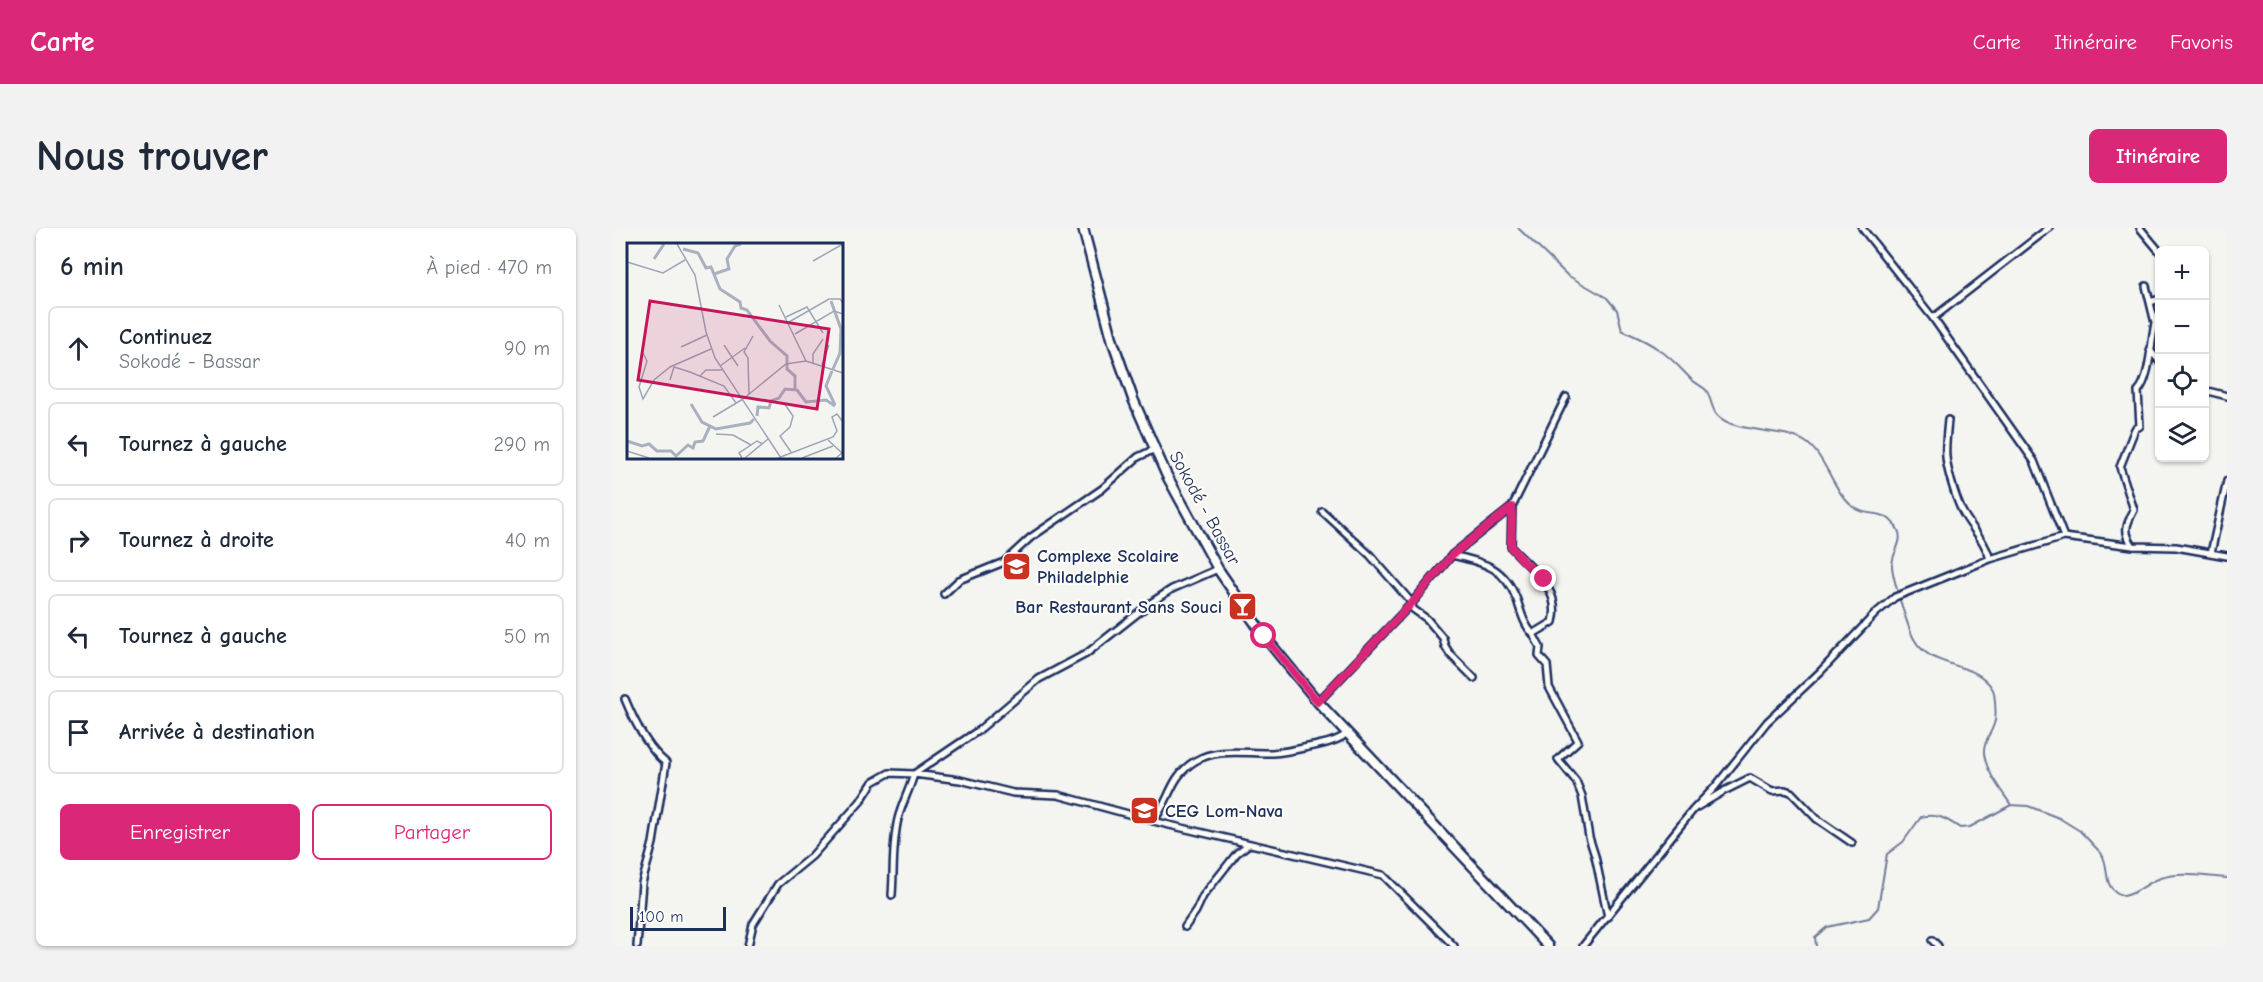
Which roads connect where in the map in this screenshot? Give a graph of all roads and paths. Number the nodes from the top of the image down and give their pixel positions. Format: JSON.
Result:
{"nodes":[{"id":1,"x":1083,"y":228,"type":"edge"},
{"id":2,"x":1862,"y":228,"type":"edge"},
{"id":3,"x":2049,"y":228,"type":"edge"},
{"id":4,"x":2140,"y":228,"type":"edge"},
{"id":5,"x":2155,"y":246,"type":"edge"},
{"id":6,"x":2146,"y":286,"type":"dead end"},
{"id":7,"x":2155,"y":300,"type":"edge"},
{"id":8,"x":2150,"y":302,"type":"junction"},
{"id":9,"x":2155,"y":316,"type":"edge"},
{"id":10,"x":1933,"y":318,"type":"junction"},
{"id":11,"x":2155,"y":330,"type":"edge"},
{"id":12,"x":2150,"y":350,"type":"junction"},
{"id":13,"x":2155,"y":356,"type":"edge"},
{"id":14,"x":2209,"y":391,"type":"edge"},
{"id":15,"x":2227,"y":396,"type":"edge"},
{"id":16,"x":1566,"y":397,"type":"dead end"},
{"id":17,"x":1948,"y":420,"type":"dead end"},
{"id":18,"x":1155,"y":449,"type":"junction"},
{"id":19,"x":2227,"y":481,"type":"edge"},
{"id":20,"x":1512,"y":507,"type":"junction"},
{"id":21,"x":1322,"y":511,"type":"dead end"},
{"id":22,"x":2064,"y":537,"type":"junction"},
{"id":23,"x":2133,"y":546,"type":"junction"},
{"id":24,"x":2211,"y":553,"type":"junction"},
{"id":25,"x":1452,"y":555,"type":"junction"},
{"id":26,"x":2227,"y":556,"type":"edge"},
{"id":27,"x":1990,"y":559,"type":"junction"},
{"id":28,"x":1218,"y":569,"type":"junction"},
{"id":29,"x":944,"y":594,"type":"dead end"},
{"id":30,"x":1412,"y":603,"type":"junction"},
{"id":31,"x":1533,"y":634,"type":"junction"},
{"id":32,"x":1474,"y":678,"type":"dead end"},
{"id":33,"x":625,"y":699,"type":"dead end"},
{"id":34,"x":1318,"y":702,"type":"junction"},
{"id":35,"x":1347,"y":733,"type":"junction"},
{"id":36,"x":914,"y":774,"type":"junction"},
{"id":37,"x":1694,"y":809,"type":"junction"},
{"id":38,"x":1153,"y":821,"type":"junction"},
{"id":39,"x":1852,"y":843,"type":"dead end"},
{"id":40,"x":1249,"y":844,"type":"junction"},
{"id":41,"x":892,"y":895,"type":"dead end"},
{"id":42,"x":1608,"y":917,"type":"junction"},
{"id":43,"x":1185,"y":927,"type":"dead end"},
{"id":44,"x":1932,"y":940,"type":"dead end"},
{"id":45,"x":637,"y":946,"type":"edge"},
{"id":46,"x":748,"y":946,"type":"edge"},
{"id":47,"x":1454,"y":946,"type":"edge"},
{"id":48,"x":1548,"y":946,"type":"edge"},
{"id":49,"x":1583,"y":946,"type":"edge"},
{"id":50,"x":1938,"y":946,"type":"edge"}],
"edges":[{"from":1,"to":18,"type":"main road","name":"Sokodé - Bassar"},
{"from":2,"to":10,"type":"street"},
{"from":3,"to":10,"type":"street"},
{"from":4,"to":5,"type":"street"},
{"from":6,"to":8,"type":"street"},
{"from":7,"to":8,"type":"street"},
{"from":8,"to":9,"type":"street"},
{"from":10,"to":22,"type":"street"},
{"from":11,"to":12,"type":"street"},
{"from":12,"to":13,"type":"street"},
{"from":12,"to":23,"type":"street"},
{"from":14,"to":15,"type":"street"},
{"from":16,"to":20,"type":"street"},
{"from":17,"to":27,"type":"street"},
{"from":18,"to":28,"type":"main road","name":"Sokodé - Bassar"},
{"from":18,"to":29,"type":"street"},
{"from":19,"to":24,"type":"street"},
{"from":20,"to":25,"type":"street"},
{"from":20,"to":31,"type":"street"},
{"from":21,"to":30,"type":"street"},
{"from":22,"to":23,"type":"street"},
{"from":22,"to":27,"type":"street"},
{"from":23,"to":24,"type":"street"},
{"from":24,"to":26,"type":"street"},
{"from":25,"to":30,"type":"street"},
{"from":25,"to":31,"type":"street"},
{"from":27,"to":37,"type":"street"},
{"from":28,"to":34,"type":"main road","name":"Sokodé - Bassar"},
{"from":28,"to":36,"type":"street"},
{"from":30,"to":32,"type":"street"},
{"from":30,"to":34,"type":"street"},
{"from":31,"to":42,"type":"street"},
{"from":33,"to":45,"type":"street"},
{"from":34,"to":35,"type":"main road","name":"Sokodé - Bassar"},
{"from":35,"to":38,"type":"street"},
{"from":35,"to":48,"type":"main road","name":"Sokodé - Bassar"},
{"from":36,"to":38,"type":"street"},
{"from":36,"to":41,"type":"street"},
{"from":36,"to":46,"type":"street"},
{"from":37,"to":39,"type":"street"},
{"from":37,"to":42,"type":"street"},
{"from":38,"to":40,"type":"street"},
{"from":40,"to":43,"type":"street"},
{"from":40,"to":47,"type":"street"},
{"from":42,"to":49,"type":"street"},
{"from":44,"to":50,"type":"street"}]}
